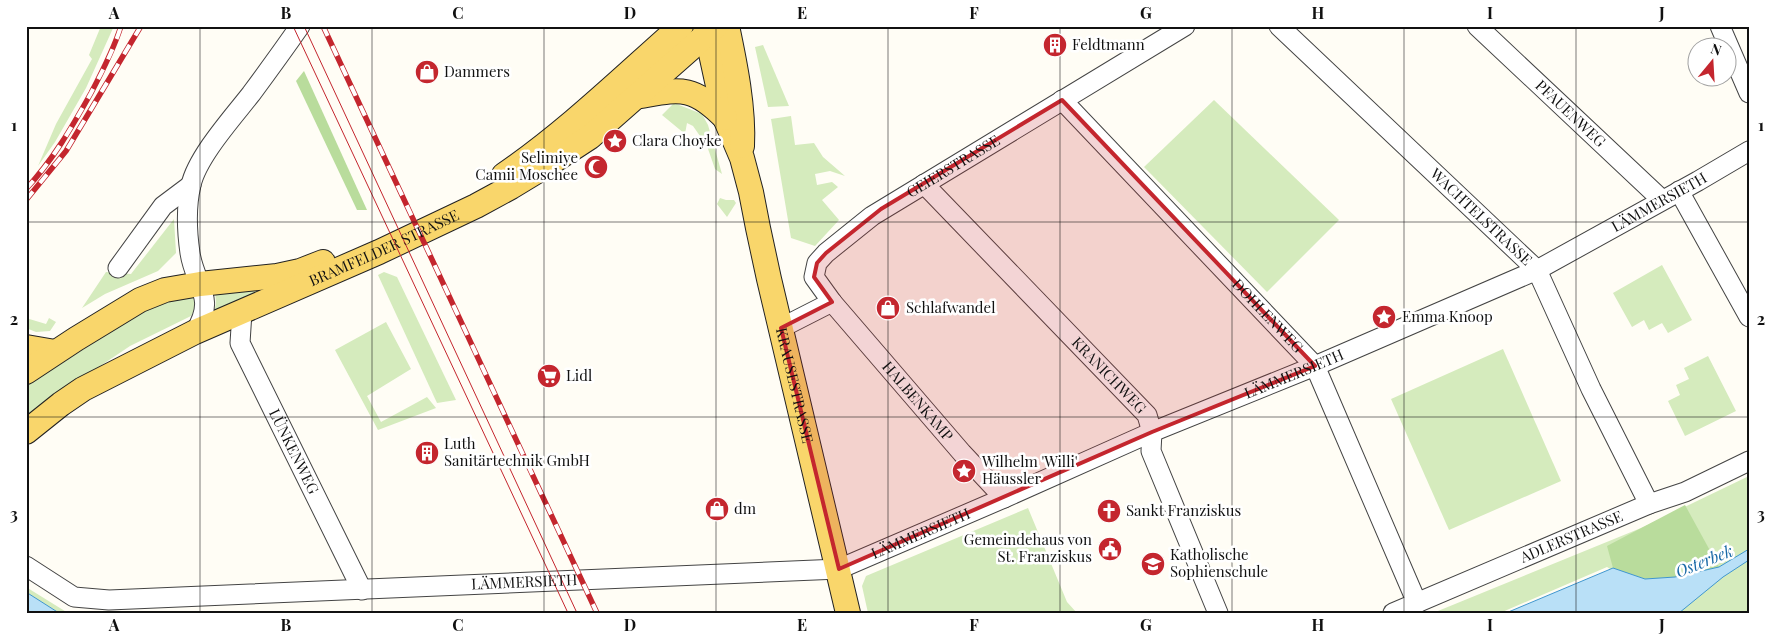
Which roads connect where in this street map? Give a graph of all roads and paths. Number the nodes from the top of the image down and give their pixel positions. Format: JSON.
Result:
{"nodes":[{"id":1,"x":300,"y":26,"type":"edge"},
{"id":2,"x":681,"y":26,"type":"edge"},
{"id":3,"x":1185,"y":26,"type":"edge"},
{"id":4,"x":1279,"y":26,"type":"edge"},
{"id":5,"x":1477,"y":26,"type":"edge"},
{"id":6,"x":1720,"y":26,"type":"edge"},
{"id":7,"x":714,"y":28,"type":"edge"},
{"id":8,"x":1749,"y":93,"type":"edge"},
{"id":9,"x":634,"y":97,"type":"junction"},
{"id":10,"x":1062,"y":100,"type":"junction"},
{"id":11,"x":725,"y":118,"type":"junction"},
{"id":12,"x":1749,"y":150,"type":"edge"},
{"id":13,"x":742,"y":158,"type":"junction"},
{"id":14,"x":924,"y":184,"type":"junction"},
{"id":15,"x":190,"y":185,"type":"junction"},
{"id":16,"x":1670,"y":195,"type":"junction"},
{"id":17,"x":118,"y":268,"type":"dead end"},
{"id":18,"x":1537,"y":270,"type":"junction"},
{"id":19,"x":200,"y":284,"type":"junction"},
{"id":20,"x":832,"y":302,"type":"junction"},
{"id":21,"x":242,"y":312,"type":"junction"},
{"id":22,"x":1749,"y":316,"type":"edge"},
{"id":23,"x":781,"y":328,"type":"junction"},
{"id":24,"x":195,"y":332,"type":"junction"},
{"id":25,"x":26,"y":347,"type":"edge"},
{"id":26,"x":55,"y":352,"type":"junction"},
{"id":27,"x":1315,"y":366,"type":"junction"},
{"id":28,"x":26,"y":372,"type":"edge"},
{"id":29,"x":26,"y":432,"type":"edge"},
{"id":30,"x":1152,"y":432,"type":"junction"},
{"id":31,"x":1749,"y":461,"type":"edge"},
{"id":32,"x":1004,"y":498,"type":"junction"},
{"id":33,"x":1649,"y":504,"type":"junction"},
{"id":34,"x":26,"y":566,"type":"edge"},
{"id":35,"x":839,"y":569,"type":"junction"},
{"id":36,"x":362,"y":590,"type":"junction"},
{"id":37,"x":109,"y":600,"type":"junction"},
{"id":38,"x":1417,"y":603,"type":"junction"},
{"id":39,"x":143,"y":613,"type":"edge"},
{"id":40,"x":848,"y":613,"type":"edge"},
{"id":41,"x":1218,"y":613,"type":"edge"},
{"id":42,"x":1393,"y":613,"type":"edge"}],
"edges":[{"from":1,"to":15,"type":"street"},
{"from":2,"to":19,"type":"main road","name":"BRAMFELDER STRASSE"},
{"from":3,"to":10,"type":"street","name":"GEIERSTRASSE"},
{"from":4,"to":18,"type":"street","name":"WACHTELSTRASSE"},
{"from":5,"to":16,"type":"street","name":"PFAUENWEG"},
{"from":6,"to":8,"type":"street"},
{"from":7,"to":9,"type":"main road","name":"BRAMFELDER STRASSE"},
{"from":7,"to":11,"type":"main road","name":"KRAUSESTRASSE"},
{"from":7,"to":13,"type":"main road","name":"KRAUSESTRASSE"},
{"from":9,"to":11,"type":"main road"},
{"from":9,"to":21,"type":"main road","name":"BRAMFELDER STRASSE"},
{"from":10,"to":14,"type":"street","name":"GEIERSTRASSE"},
{"from":10,"to":27,"type":"street","name":"DOHLENWEG"},
{"from":11,"to":13,"type":"main road","name":"KRAUSESTRASSE"},
{"from":12,"to":16,"type":"street","name":"LÄMMERSIETH"},
{"from":13,"to":23,"type":"main road","name":"KRAUSESTRASSE"},
{"from":14,"to":20,"type":"street","name":"GEIERSTRASSE"},
{"from":14,"to":30,"type":"street","name":"KRANICHWEG"},
{"from":15,"to":17,"type":"street"},
{"from":15,"to":19,"type":"street"},
{"from":16,"to":18,"type":"street","name":"LÄMMERSIETH"},
{"from":16,"to":22,"type":"street","name":"PFAUENWEG"},
{"from":18,"to":27,"type":"street","name":"LÄMMERSIETH"},
{"from":18,"to":33,"type":"street","name":"WACHTELSTRASSE"},
{"from":19,"to":24,"type":"street"},
{"from":19,"to":26,"type":"main road","name":"BRAMFELDER STRASSE"},
{"from":20,"to":23,"type":"street"},
{"from":20,"to":32,"type":"street","name":"HALBENKAMP"},
{"from":21,"to":24,"type":"main road","name":"BRAMFELDER STRASSE"},
{"from":21,"to":36,"type":"street","name":"LÜNKENWEG"},
{"from":23,"to":35,"type":"main road","name":"KRAUSESTRASSE"},
{"from":24,"to":29,"type":"main road","name":"BRAMFELDER STRASSE"},
{"from":25,"to":26,"type":"main road"},
{"from":26,"to":28,"type":"main road","name":"BRAMFELDER STRASSE"},
{"from":27,"to":30,"type":"street","name":"LÄMMERSIETH"},
{"from":27,"to":38,"type":"street","name":"DOHLENWEG"},
{"from":30,"to":32,"type":"street","name":"LÄMMERSIETH"},
{"from":30,"to":41,"type":"street","name":"KRANICHWEG"},
{"from":31,"to":33,"type":"street","name":"ADLERSTRASSE"},
{"from":32,"to":35,"type":"street","name":"LÄMMERSIETH"},
{"from":33,"to":38,"type":"street","name":"ADLERSTRASSE"},
{"from":34,"to":37,"type":"street","name":"LÄMMERSIETH"},
{"from":35,"to":36,"type":"street","name":"LÄMMERSIETH"},
{"from":35,"to":40,"type":"main road","name":"KRAUSESTRASSE"},
{"from":36,"to":37,"type":"street","name":"LÄMMERSIETH"},
{"from":37,"to":39,"type":"street"},
{"from":38,"to":42,"type":"street","name":"ADLERSTRASSE"}]}
